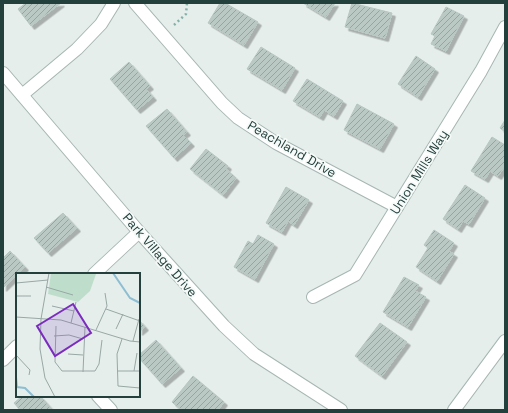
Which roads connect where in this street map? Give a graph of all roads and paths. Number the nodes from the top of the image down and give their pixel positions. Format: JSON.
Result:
{"nodes":[{"id":1,"x":114,"y":3,"type":"edge"},
{"id":2,"x":135,"y":3,"type":"edge"},
{"id":3,"x":187,"y":3,"type":"edge"},
{"id":4,"x":505,"y":27,"type":"edge"},
{"id":5,"x":164,"y":35,"type":"junction"},
{"id":6,"x":3,"y":73,"type":"edge"},
{"id":7,"x":22,"y":95,"type":"junction"},
{"id":8,"x":397,"y":207,"type":"junction"},
{"id":9,"x":139,"y":232,"type":"junction"},
{"id":10,"x":95,"y":273,"type":"edge"},
{"id":11,"x":313,"y":297,"type":"dead end"},
{"id":12,"x":505,"y":341,"type":"edge"},
{"id":13,"x":16,"y":347,"type":"edge"},
{"id":14,"x":3,"y":360,"type":"edge"},
{"id":15,"x":99,"y":397,"type":"edge"},
{"id":16,"x":111,"y":410,"type":"edge"},
{"id":17,"x":341,"y":410,"type":"edge"},
{"id":18,"x":454,"y":410,"type":"edge"}],
"edges":[{"from":1,"to":7,"type":"street"},
{"from":2,"to":5,"type":"street","name":"Peachland Drive"},
{"from":3,"to":5,"type":"path"},
{"from":4,"to":8,"type":"street","name":"Union Mills Way"},
{"from":5,"to":8,"type":"street","name":"Peachland Drive"},
{"from":6,"to":7,"type":"street","name":"Park Village Drive"},
{"from":7,"to":9,"type":"street","name":"Park Village Drive"},
{"from":8,"to":11,"type":"street","name":"Union Mills Way"},
{"from":9,"to":10,"type":"street"},
{"from":9,"to":17,"type":"street","name":"Park Village Drive"},
{"from":12,"to":18,"type":"street"},
{"from":13,"to":14,"type":"street"},
{"from":15,"to":16,"type":"street"}]}
